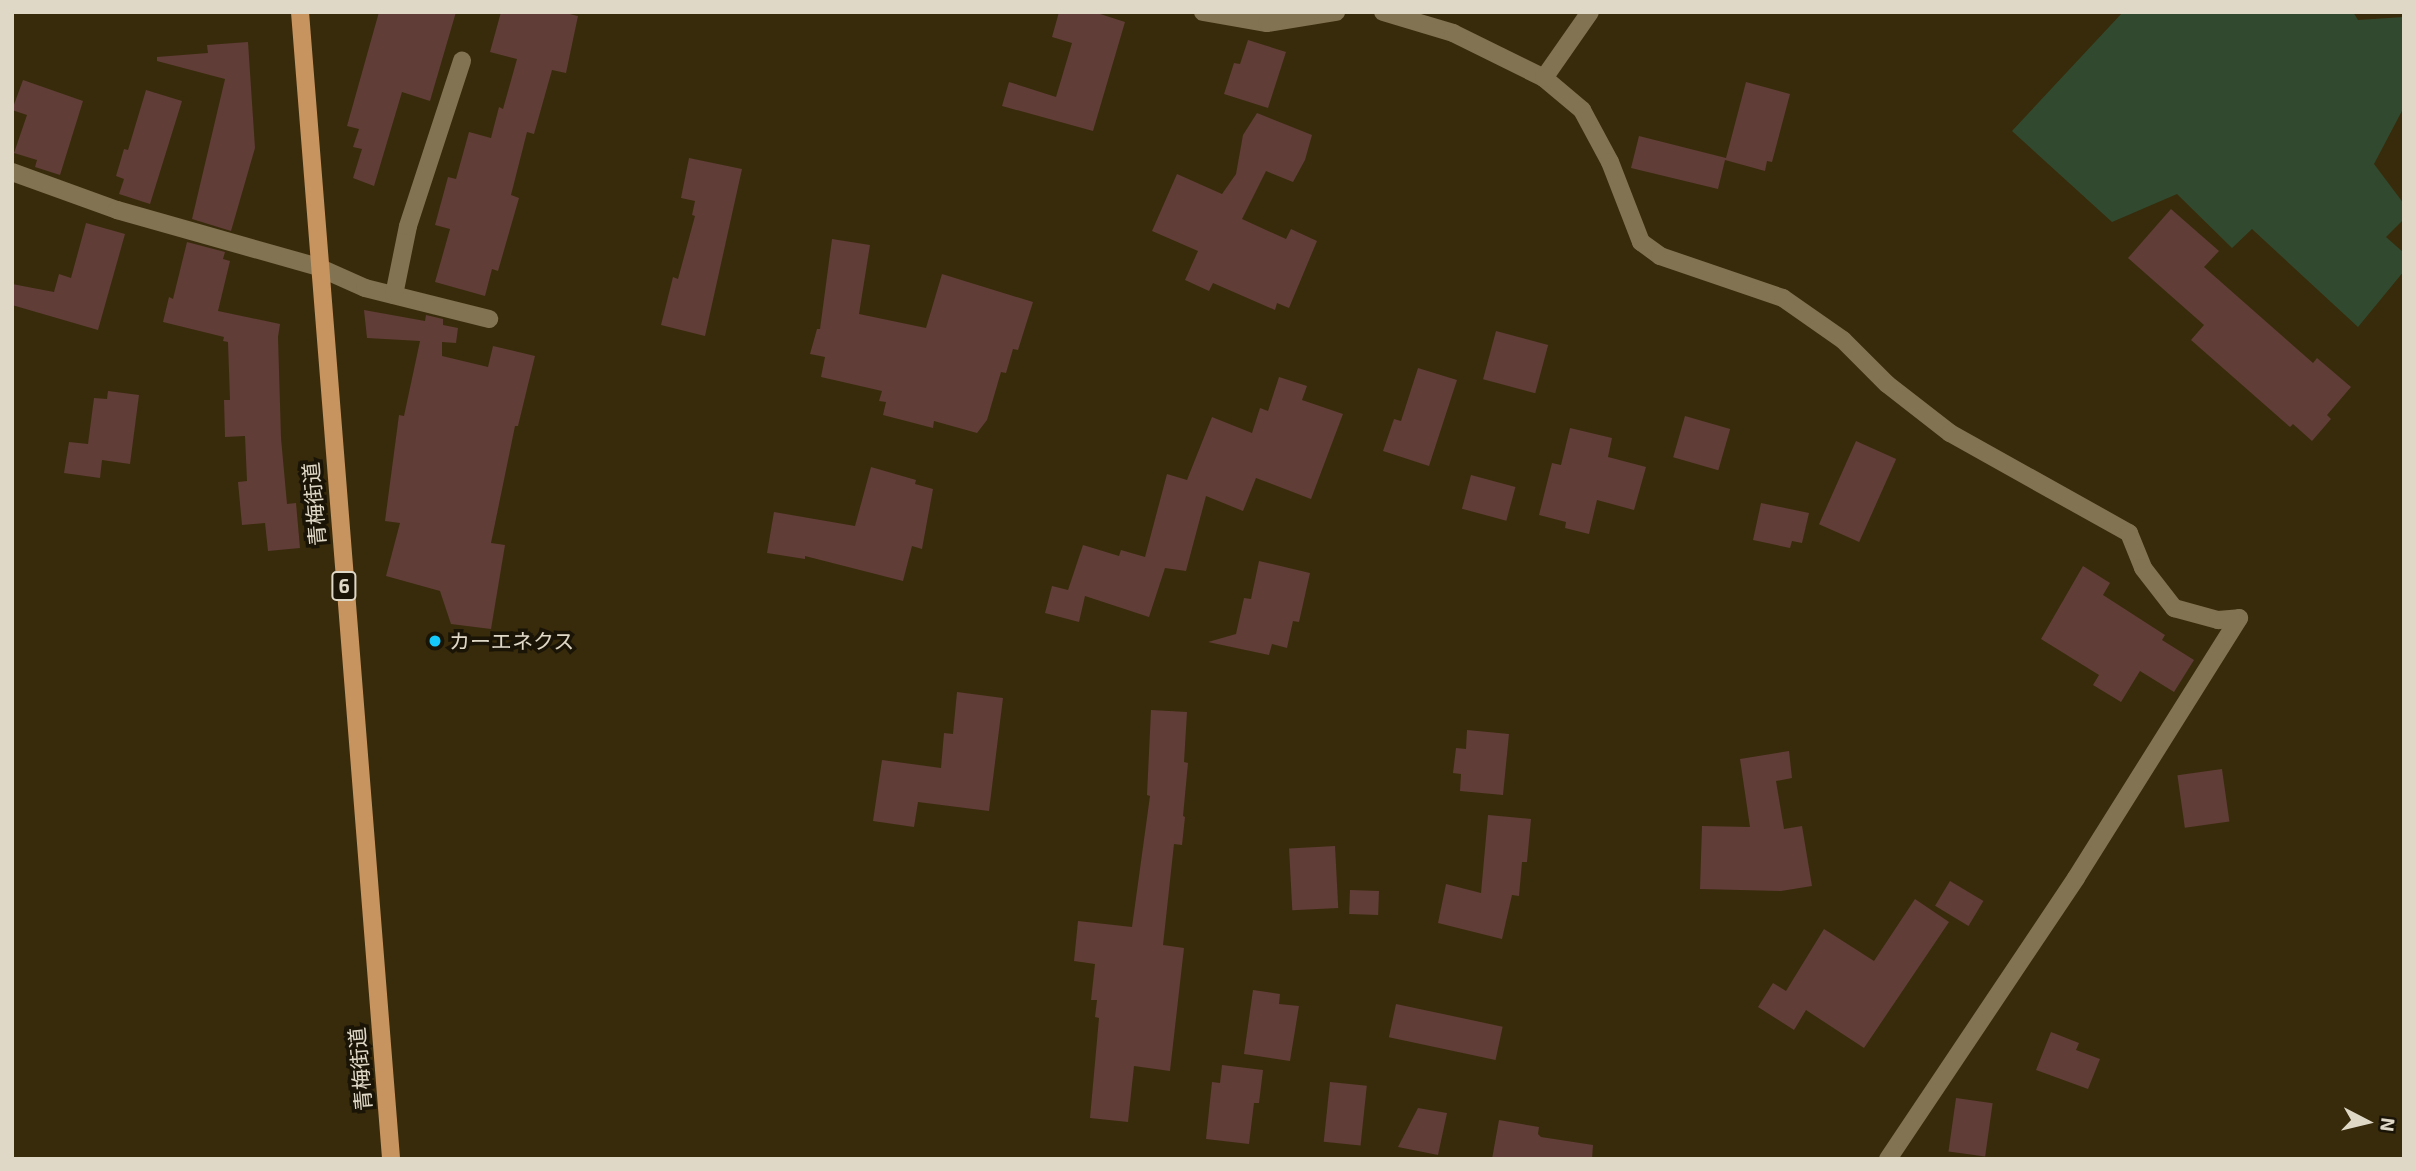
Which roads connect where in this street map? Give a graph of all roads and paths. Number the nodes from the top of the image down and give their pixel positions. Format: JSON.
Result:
{"nodes":[{"id":1,"x":300,"y":12,"type":"edge"},
{"id":2,"x":1203,"y":12,"type":"edge"},
{"id":3,"x":1336,"y":12,"type":"edge"},
{"id":4,"x":1383,"y":12,"type":"edge"},
{"id":5,"x":1590,"y":12,"type":"edge"},
{"id":6,"x":462,"y":61,"type":"dead end"},
{"id":7,"x":1544,"y":78,"type":"junction"},
{"id":8,"x":12,"y":173,"type":"edge"},
{"id":9,"x":318,"y":267,"type":"junction"},
{"id":10,"x":394,"y":295,"type":"junction"},
{"id":11,"x":489,"y":319,"type":"dead end"},
{"id":12,"x":391,"y":1159,"type":"edge"},
{"id":13,"x":1888,"y":1159,"type":"edge"}],
"edges":[{"from":1,"to":9,"type":"main road","name":"青梅街道","number":"6"},
{"from":2,"to":3,"type":"street"},
{"from":4,"to":7,"type":"street"},
{"from":5,"to":7,"type":"street"},
{"from":6,"to":10,"type":"street"},
{"from":7,"to":13,"type":"street"},
{"from":8,"to":9,"type":"street"},
{"from":9,"to":10,"type":"street"},
{"from":9,"to":12,"type":"main road","name":"青梅街道","number":"6"},
{"from":10,"to":11,"type":"street"}]}
